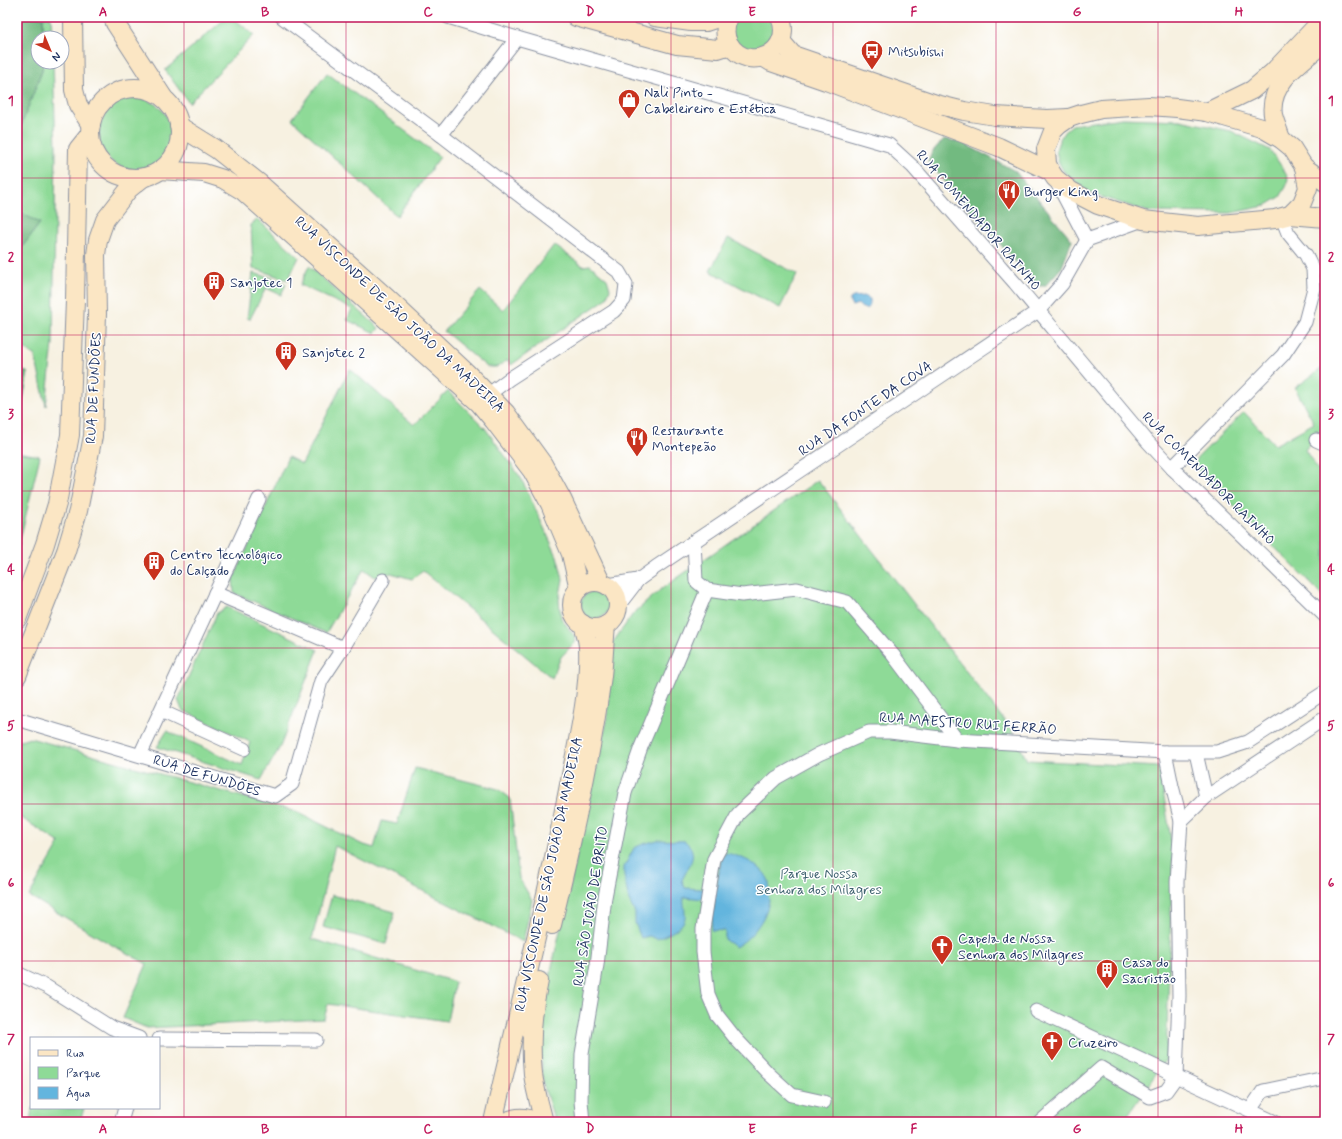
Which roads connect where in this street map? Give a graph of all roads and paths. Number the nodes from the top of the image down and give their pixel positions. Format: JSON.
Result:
{"nodes":[{"id":1,"x":73,"y":17,"type":"edge"},
{"id":2,"x":113,"y":17,"type":"edge"},
{"id":3,"x":282,"y":17,"type":"edge"},
{"id":4,"x":448,"y":17,"type":"edge"},
{"id":5,"x":576,"y":17,"type":"edge"},
{"id":6,"x":655,"y":17,"type":"edge"},
{"id":7,"x":721,"y":17,"type":"edge"},
{"id":8,"x":729,"y":17,"type":"edge"},
{"id":9,"x":780,"y":18,"type":"edge"},
{"id":10,"x":1323,"y":19,"type":"edge"},
{"id":11,"x":516,"y":38,"type":"junction"},
{"id":12,"x":781,"y":41,"type":"junction"},
{"id":13,"x":1325,"y":42,"type":"edge"},
{"id":14,"x":730,"y":45,"type":"junction"},
{"id":15,"x":763,"y":57,"type":"junction"},
{"id":16,"x":163,"y":98,"type":"junction"},
{"id":17,"x":1207,"y":112,"type":"junction"},
{"id":18,"x":1068,"y":118,"type":"junction"},
{"id":19,"x":179,"y":126,"type":"junction"},
{"id":20,"x":91,"y":129,"type":"junction"},
{"id":21,"x":441,"y":135,"type":"junction"},
{"id":22,"x":1281,"y":139,"type":"junction"},
{"id":23,"x":1304,"y":167,"type":"junction"},
{"id":24,"x":160,"y":170,"type":"junction"},
{"id":25,"x":1053,"y":175,"type":"junction"},
{"id":26,"x":144,"y":177,"type":"junction"},
{"id":27,"x":1325,"y":182,"type":"edge"},
{"id":28,"x":1286,"y":217,"type":"junction"},
{"id":29,"x":1325,"y":218,"type":"edge"},
{"id":30,"x":1143,"y":220,"type":"junction"},
{"id":31,"x":1087,"y":240,"type":"junction"},
{"id":32,"x":1038,"y":311,"type":"junction"},
{"id":33,"x":489,"y":394,"type":"junction"},
{"id":34,"x":1172,"y":468,"type":"junction"},
{"id":35,"x":259,"y":499,"type":"dead end"},
{"id":36,"x":694,"y":541,"type":"junction"},
{"id":37,"x":383,"y":580,"type":"dead end"},
{"id":38,"x":638,"y":580,"type":"junction"},
{"id":39,"x":604,"y":584,"type":"junction"},
{"id":40,"x":579,"y":589,"type":"junction"},
{"id":41,"x":707,"y":590,"type":"junction"},
{"id":42,"x":215,"y":593,"type":"junction"},
{"id":43,"x":618,"y":606,"type":"junction"},
{"id":44,"x":1325,"y":616,"type":"edge"},
{"id":45,"x":17,"y":619,"type":"edge"},
{"id":46,"x":583,"y":624,"type":"junction"},
{"id":47,"x":606,"y":625,"type":"junction"},
{"id":48,"x":342,"y":648,"type":"junction"},
{"id":49,"x":17,"y":676,"type":"edge"},
{"id":50,"x":1325,"y":692,"type":"edge"},
{"id":51,"x":161,"y":711,"type":"junction"},
{"id":52,"x":1325,"y":718,"type":"edge"},
{"id":53,"x":17,"y":719,"type":"edge"},
{"id":54,"x":957,"y":740,"type":"junction"},
{"id":55,"x":244,"y":749,"type":"dead end"},
{"id":56,"x":1165,"y":752,"type":"junction"},
{"id":57,"x":1196,"y":753,"type":"junction"},
{"id":58,"x":140,"y":755,"type":"junction"},
{"id":59,"x":1206,"y":797,"type":"junction"},
{"id":60,"x":1181,"y":821,"type":"junction"},
{"id":61,"x":17,"y":973,"type":"edge"},
{"id":62,"x":1036,"y":1011,"type":"dead end"},
{"id":63,"x":136,"y":1037,"type":"edge"},
{"id":64,"x":160,"y":1039,"type":"edge"},
{"id":65,"x":316,"y":1040,"type":"dead end"},
{"id":66,"x":1176,"y":1076,"type":"junction"},
{"id":67,"x":1325,"y":1078,"type":"edge"},
{"id":68,"x":824,"y":1102,"type":"dead end"},
{"id":69,"x":125,"y":1109,"type":"edge"},
{"id":70,"x":1250,"y":1110,"type":"junction"},
{"id":71,"x":121,"y":1122,"type":"edge"},
{"id":72,"x":492,"y":1122,"type":"edge"},
{"id":73,"x":505,"y":1122,"type":"edge"},
{"id":74,"x":535,"y":1122,"type":"edge"},
{"id":75,"x":544,"y":1122,"type":"edge"},
{"id":76,"x":582,"y":1122,"type":"edge"},
{"id":77,"x":1040,"y":1122,"type":"edge"},
{"id":78,"x":1276,"y":1122,"type":"edge"}],
"edges":[{"from":1,"to":20,"type":"main road","name":"RUA VISCONDE DE SÃO JOÃO DA MADEIRA"},
{"from":2,"to":16,"type":"main road","name":"RUA VISCONDE DE SÃO JOÃO DA MADEIRA"},
{"from":3,"to":21,"type":"street"},
{"from":4,"to":11,"type":"street","name":"RUA COMENDADOR RAINHO"},
{"from":5,"to":14,"type":"main road"},
{"from":6,"to":7,"type":"main road"},
{"from":8,"to":14,"type":"main road"},
{"from":9,"to":12,"type":"main road"},
{"from":10,"to":17,"type":"main road"},
{"from":11,"to":21,"type":"street"},
{"from":11,"to":32,"type":"street","name":"RUA COMENDADOR RAINHO"},
{"from":12,"to":15,"type":"main road"},
{"from":12,"to":18,"type":"main road"},
{"from":13,"to":22,"type":"main road"},
{"from":14,"to":15,"type":"main road"},
{"from":15,"to":25,"type":"main road"},
{"from":16,"to":19,"type":"main road","name":"RUA VISCONDE DE SÃO JOÃO DA MADEIRA"},
{"from":16,"to":20,"type":"main road","name":"RUA VISCONDE DE SÃO JOÃO DA MADEIRA"},
{"from":17,"to":18,"type":"main road"},
{"from":17,"to":22,"type":"main road"},
{"from":18,"to":25,"type":"main road"},
{"from":19,"to":24,"type":"main road","name":"RUA VISCONDE DE SÃO JOÃO DA MADEIRA"},
{"from":19,"to":33,"type":"main road","name":"RUA VISCONDE DE SÃO JOÃO DA MADEIRA"},
{"from":20,"to":26,"type":"main road","name":"RUA VISCONDE DE SÃO JOÃO DA MADEIRA"},
{"from":20,"to":45,"type":"main road","name":"RUA DE FUNDÕES"},
{"from":21,"to":33,"type":"street"},
{"from":22,"to":23,"type":"main road"},
{"from":23,"to":27,"type":"main road"},
{"from":23,"to":28,"type":"main road"},
{"from":24,"to":26,"type":"main road","name":"RUA VISCONDE DE SÃO JOÃO DA MADEIRA"},
{"from":24,"to":40,"type":"main road","name":"RUA VISCONDE DE SÃO JOÃO DA MADEIRA"},
{"from":25,"to":30,"type":"main road"},
{"from":25,"to":31,"type":"street"},
{"from":26,"to":49,"type":"main road","name":"RUA DE FUNDÕES"},
{"from":28,"to":29,"type":"main road"},
{"from":28,"to":30,"type":"main road"},
{"from":28,"to":34,"type":"street"},
{"from":30,"to":31,"type":"street"},
{"from":31,"to":32,"type":"street","name":"RUA DA FONTE DA COVA"},
{"from":32,"to":34,"type":"street","name":"RUA COMENDADOR RAINHO"},
{"from":32,"to":36,"type":"street","name":"RUA DA FONTE DA COVA"},
{"from":33,"to":39,"type":"main road","name":"RUA VISCONDE DE SÃO JOÃO DA MADEIRA"},
{"from":34,"to":44,"type":"street","name":"RUA COMENDADOR RAINHO"},
{"from":35,"to":42,"type":"street","name":"RUA DE FUNDÕES"},
{"from":36,"to":38,"type":"street","name":"RUA DA FONTE DA COVA"},
{"from":36,"to":41,"type":"street"},
{"from":37,"to":48,"type":"street","name":"RUA DE FUNDÕES"},
{"from":38,"to":39,"type":"street","name":"RUA DA FONTE DA COVA"},
{"from":38,"to":43,"type":"street","name":"RUA DA FONTE DA COVA"},
{"from":39,"to":40,"type":"main road"},
{"from":39,"to":43,"type":"main road","name":"RUA VISCONDE DE SÃO JOÃO DA MADEIRA"},
{"from":40,"to":46,"type":"main road","name":"RUA VISCONDE DE SÃO JOÃO DA MADEIRA"},
{"from":41,"to":54,"type":"street"},
{"from":41,"to":76,"type":"street","name":"RUA SÃO JOÃO DE BRITO"},
{"from":42,"to":48,"type":"street"},
{"from":42,"to":51,"type":"street","name":"RUA DE FUNDÕES"},
{"from":43,"to":47,"type":"main road"},
{"from":46,"to":47,"type":"main road"},
{"from":46,"to":72,"type":"main road","name":"RUA VISCONDE DE SÃO JOÃO DA MADEIRA"},
{"from":47,"to":75,"type":"main road","name":"RUA VISCONDE DE SÃO JOÃO DA MADEIRA"},
{"from":48,"to":58,"type":"street","name":"RUA DE FUNDÕES"},
{"from":50,"to":57,"type":"street","name":"RUA MAESTRO RUI FERRÃO"},
{"from":51,"to":55,"type":"street"},
{"from":51,"to":58,"type":"street","name":"RUA DE FUNDÕES"},
{"from":52,"to":59,"type":"street"},
{"from":53,"to":58,"type":"street","name":"RUA DE FUNDÕES"},
{"from":54,"to":56,"type":"street","name":"RUA MAESTRO RUI FERRÃO"},
{"from":54,"to":68,"type":"street","name":"RUA MAESTRO RUI FERRÃO"},
{"from":56,"to":57,"type":"street","name":"RUA MAESTRO RUI FERRÃO"},
{"from":56,"to":60,"type":"street"},
{"from":57,"to":59,"type":"street"},
{"from":59,"to":60,"type":"street"},
{"from":60,"to":66,"type":"street"},
{"from":61,"to":63,"type":"street"},
{"from":62,"to":66,"type":"street"},
{"from":64,"to":65,"type":"street"},
{"from":66,"to":70,"type":"street"},
{"from":66,"to":77,"type":"street"},
{"from":67,"to":70,"type":"street"},
{"from":69,"to":71,"type":"street"},
{"from":70,"to":78,"type":"street"},
{"from":73,"to":74,"type":"main road"}]}
